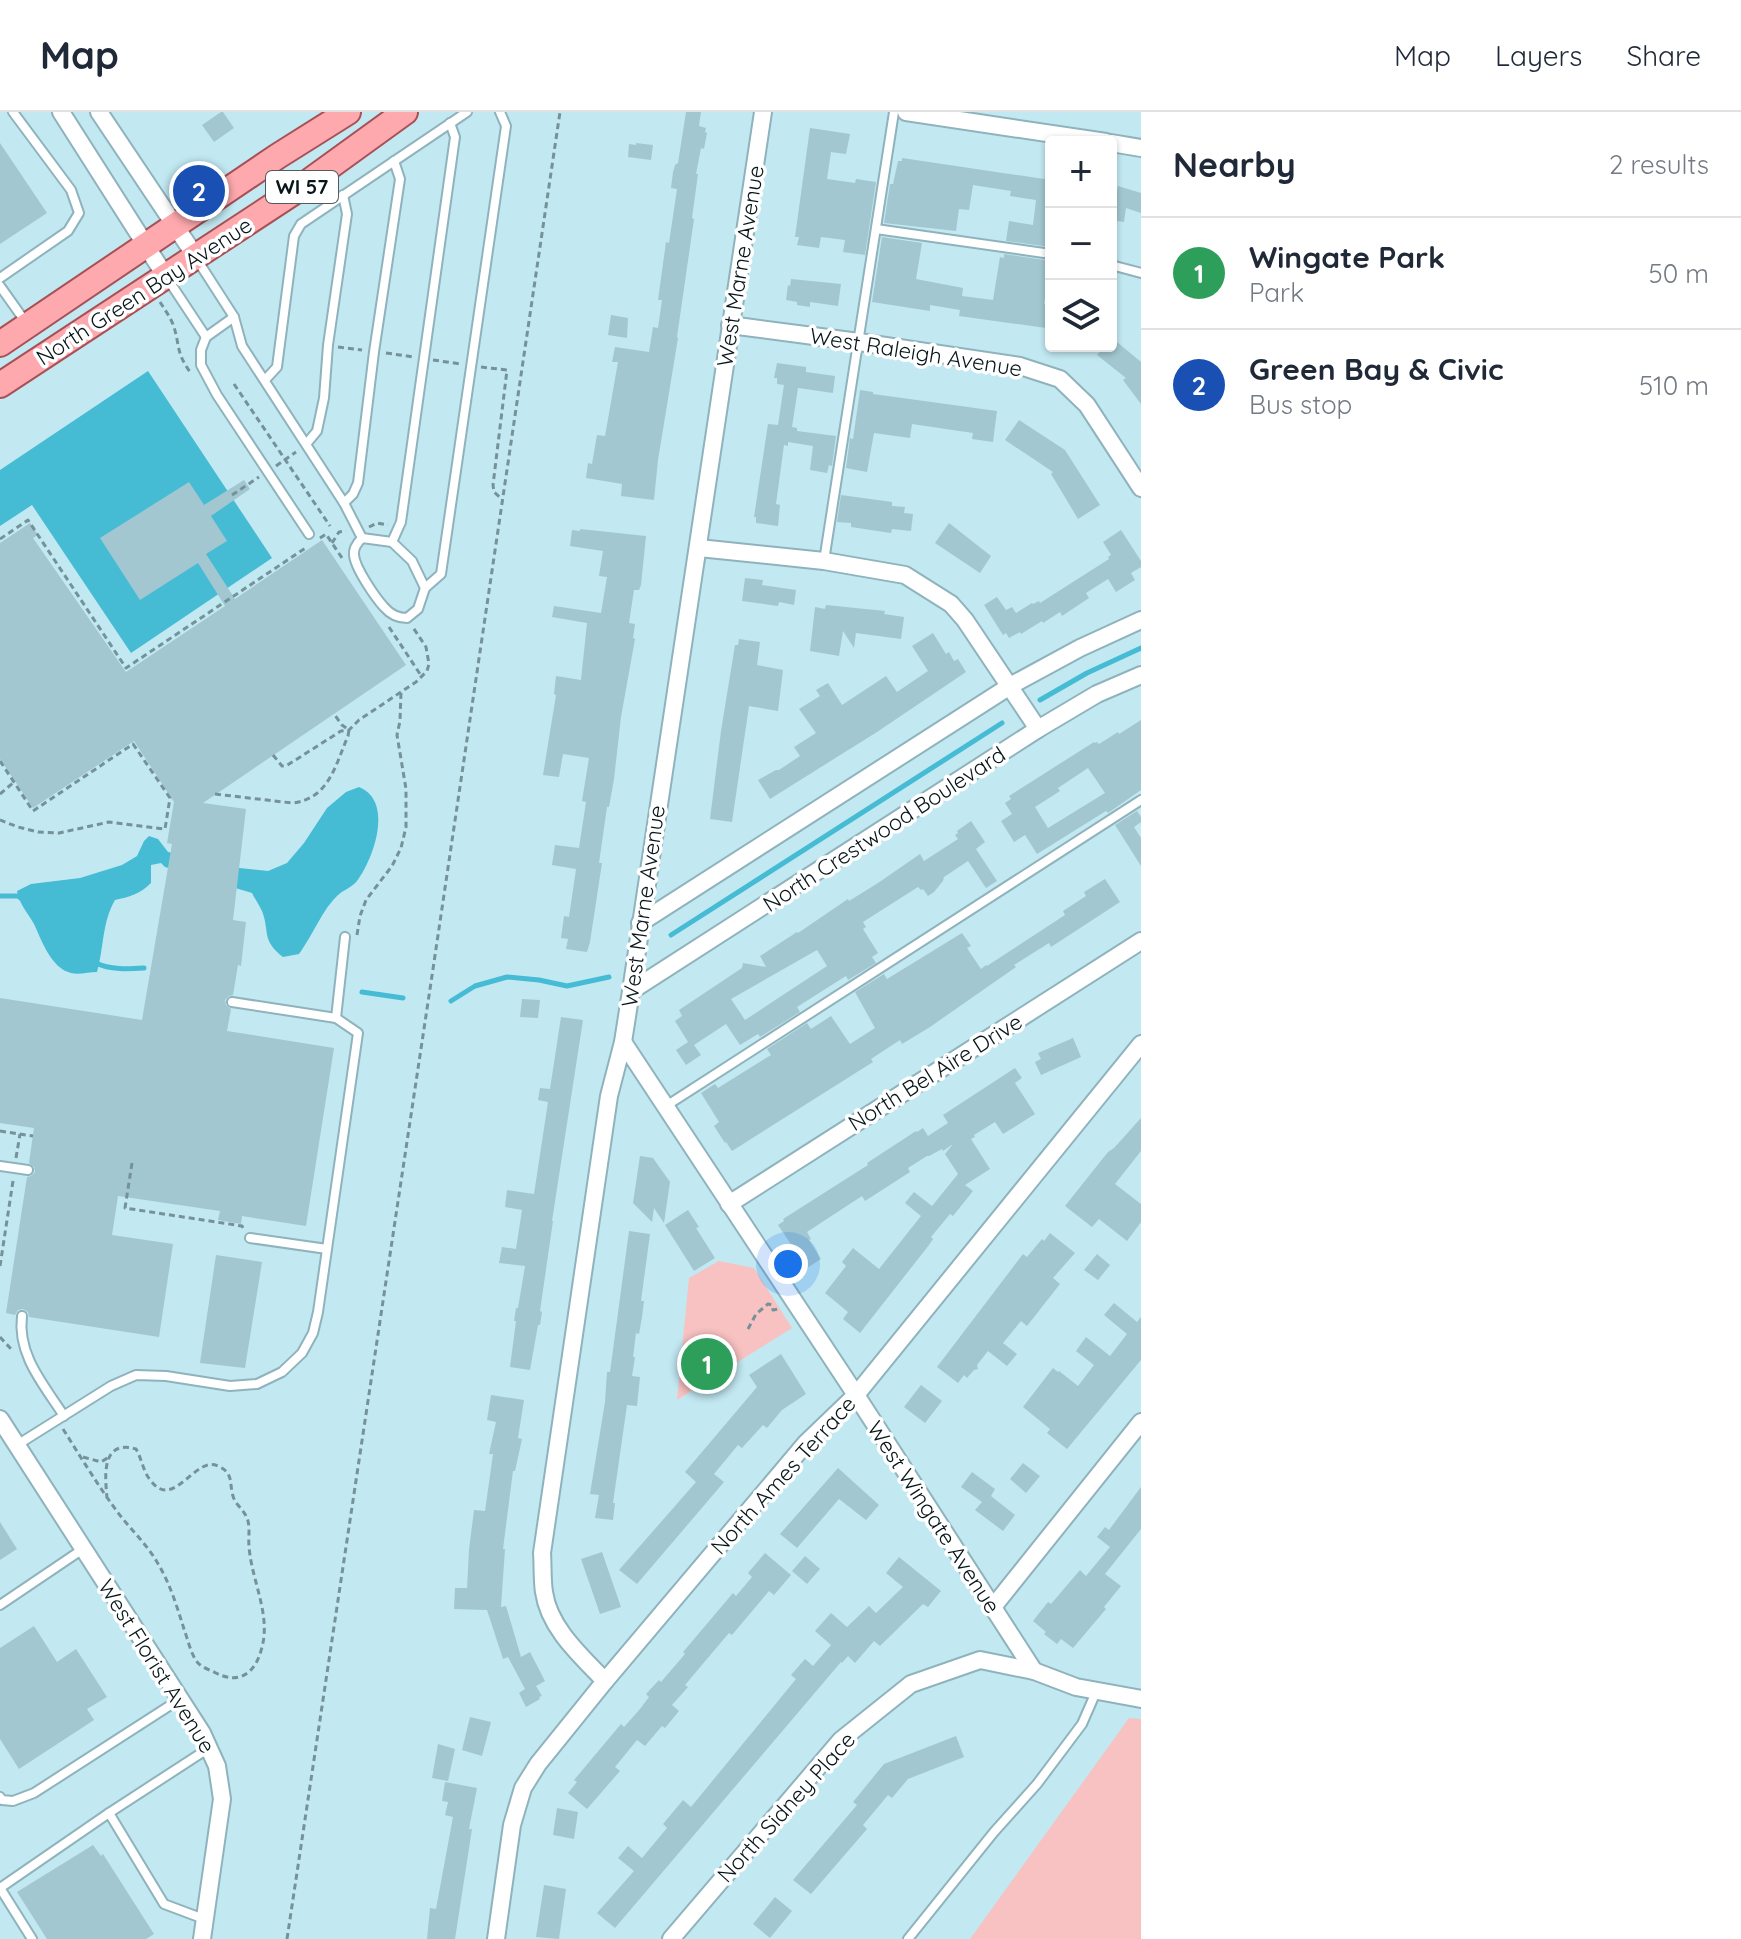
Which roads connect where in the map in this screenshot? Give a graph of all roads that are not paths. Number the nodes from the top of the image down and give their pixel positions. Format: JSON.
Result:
{"nodes":[{"id":1,"x":13,"y":112,"type":"edge"},
{"id":2,"x":61,"y":112,"type":"edge"},
{"id":3,"x":99,"y":112,"type":"edge"},
{"id":4,"x":348,"y":112,"type":"edge"},
{"id":5,"x":405,"y":112,"type":"edge"},
{"id":6,"x":467,"y":112,"type":"edge"},
{"id":7,"x":500,"y":112,"type":"edge"},
{"id":8,"x":763,"y":112,"type":"edge"},
{"id":9,"x":894,"y":112,"type":"edge"},
{"id":10,"x":906,"y":112,"type":"edge"},
{"id":11,"x":450,"y":123,"type":"junction"},
{"id":12,"x":1068,"y":136,"type":"edge"},
{"id":13,"x":1117,"y":143,"type":"edge"},
{"id":14,"x":1139,"y":146,"type":"edge"},
{"id":15,"x":394,"y":161,"type":"junction"},
{"id":16,"x":343,"y":195,"type":"junction"},
{"id":17,"x":174,"y":226,"type":"junction"},
{"id":18,"x":876,"y":229,"type":"junction"},
{"id":19,"x":145,"y":245,"type":"junction"},
{"id":20,"x":1045,"y":253,"type":"edge"},
{"id":21,"x":196,"y":257,"type":"junction"},
{"id":22,"x":1117,"y":267,"type":"edge"},
{"id":23,"x":1141,"y":273,"type":"edge"},
{"id":24,"x":166,"y":277,"type":"junction"},
{"id":25,"x":0,"y":278,"type":"edge"},
{"id":26,"x":0,"y":286,"type":"edge"},
{"id":27,"x":234,"y":317,"type":"junction"},
{"id":28,"x":28,"y":325,"type":"junction"},
{"id":29,"x":730,"y":325,"type":"junction"},
{"id":30,"x":206,"y":337,"type":"junction"},
{"id":31,"x":859,"y":342,"type":"junction"},
{"id":32,"x":0,"y":344,"type":"edge"},
{"id":33,"x":265,"y":380,"type":"junction"},
{"id":34,"x":0,"y":385,"type":"edge"},
{"id":35,"x":307,"y":443,"type":"junction"},
{"id":36,"x":1141,"y":488,"type":"edge"},
{"id":37,"x":344,"y":503,"type":"junction"},
{"id":38,"x":309,"y":534,"type":"dead end"},
{"id":39,"x":362,"y":538,"type":"junction"},
{"id":40,"x":392,"y":542,"type":"junction"},
{"id":41,"x":699,"y":548,"type":"junction"},
{"id":42,"x":824,"y":561,"type":"junction"},
{"id":43,"x":425,"y":588,"type":"junction"},
{"id":44,"x":1141,"y":620,"type":"edge"},
{"id":45,"x":1141,"y":675,"type":"edge"},
{"id":46,"x":1010,"y":686,"type":"junction"},
{"id":47,"x":1038,"y":729,"type":"junction"},
{"id":48,"x":1141,"y":800,"type":"edge"},
{"id":49,"x":640,"y":923,"type":"junction"},
{"id":50,"x":345,"y":937,"type":"road end"},
{"id":51,"x":1141,"y":941,"type":"edge"},
{"id":52,"x":631,"y":991,"type":"junction"},
{"id":53,"x":232,"y":1002,"type":"dead end"},
{"id":54,"x":336,"y":1018,"type":"junction"},
{"id":55,"x":623,"y":1042,"type":"junction"},
{"id":56,"x":1141,"y":1044,"type":"edge"},
{"id":57,"x":666,"y":1106,"type":"junction"},
{"id":58,"x":0,"y":1166,"type":"edge"},
{"id":59,"x":28,"y":1170,"type":"dead end"},
{"id":60,"x":729,"y":1204,"type":"junction"},
{"id":61,"x":250,"y":1238,"type":"road end"},
{"id":62,"x":327,"y":1249,"type":"junction"},
{"id":63,"x":22,"y":1316,"type":"dead end"},
{"id":64,"x":856,"y":1395,"type":"junction"},
{"id":65,"x":64,"y":1416,"type":"junction"},
{"id":66,"x":0,"y":1419,"type":"edge"},
{"id":67,"x":1141,"y":1422,"type":"edge"},
{"id":68,"x":17,"y":1445,"type":"junction"},
{"id":69,"x":84,"y":1549,"type":"junction"},
{"id":70,"x":0,"y":1605,"type":"edge"},
{"id":71,"x":993,"y":1607,"type":"junction"},
{"id":72,"x":1034,"y":1671,"type":"junction"},
{"id":73,"x":605,"y":1681,"type":"junction"},
{"id":74,"x":1096,"y":1691,"type":"junction"},
{"id":75,"x":180,"y":1698,"type":"junction"},
{"id":76,"x":1141,"y":1699,"type":"edge"},
{"id":77,"x":210,"y":1747,"type":"junction"},
{"id":78,"x":0,"y":1797,"type":"edge"},
{"id":79,"x":109,"y":1813,"type":"junction"},
{"id":80,"x":205,"y":1919,"type":"junction"},
{"id":81,"x":32,"y":1939,"type":"edge"},
{"id":82,"x":202,"y":1939,"type":"edge"},
{"id":83,"x":496,"y":1939,"type":"edge"},
{"id":84,"x":671,"y":1939,"type":"edge"},
{"id":85,"x":908,"y":1939,"type":"edge"}],
"edges":[{"from":1,"to":25,"type":"lane"},
{"from":2,"to":19,"type":"street"},
{"from":3,"to":17,"type":"street"},
{"from":4,"to":17,"type":"main road","name":"North Green Bay Avenue","number":"WI 57"},
{"from":5,"to":21,"type":"main road","name":"North Green Bay Avenue","number":"WI 57"},
{"from":6,"to":11,"type":"lane"},
{"from":7,"to":43,"type":"lane"},
{"from":8,"to":29,"type":"street","name":"West Marne Avenue"},
{"from":9,"to":18,"type":"lane"},
{"from":10,"to":12,"type":"street"},
{"from":11,"to":15,"type":"lane"},
{"from":11,"to":40,"type":"lane"},
{"from":13,"to":14,"type":"street"},
{"from":15,"to":16,"type":"lane"},
{"from":15,"to":37,"type":"lane"},
{"from":16,"to":33,"type":"lane"},
{"from":16,"to":35,"type":"lane"},
{"from":17,"to":19,"type":"main road","name":"North Green Bay Avenue","number":"WI 57"},
{"from":17,"to":21,"type":"street"},
{"from":18,"to":20,"type":"lane"},
{"from":18,"to":31,"type":"lane"},
{"from":19,"to":24,"type":"street"},
{"from":19,"to":28,"type":"main road","name":"North Green Bay Avenue","number":"WI 57"},
{"from":21,"to":24,"type":"main road","name":"North Green Bay Avenue","number":"WI 57"},
{"from":21,"to":27,"type":"lane"},
{"from":22,"to":23,"type":"lane"},
{"from":24,"to":30,"type":"lane"},
{"from":24,"to":34,"type":"main road","name":"North Green Bay Avenue","number":"WI 57"},
{"from":26,"to":28,"type":"lane"},
{"from":27,"to":30,"type":"lane"},
{"from":27,"to":33,"type":"lane"},
{"from":28,"to":32,"type":"main road","name":"North Green Bay Avenue","number":"WI 57"},
{"from":29,"to":31,"type":"street","name":"West Raleigh Avenue"},
{"from":29,"to":41,"type":"street","name":"West Marne Avenue"},
{"from":30,"to":38,"type":"lane"},
{"from":31,"to":36,"type":"street","name":"West Raleigh Avenue"},
{"from":31,"to":42,"type":"lane"},
{"from":33,"to":35,"type":"lane"},
{"from":35,"to":37,"type":"lane"},
{"from":37,"to":39,"type":"lane"},
{"from":39,"to":40,"type":"lane"},
{"from":39,"to":43,"type":"lane"},
{"from":40,"to":43,"type":"lane"},
{"from":41,"to":42,"type":"street"},
{"from":41,"to":49,"type":"street","name":"West Marne Avenue"},
{"from":42,"to":46,"type":"street"},
{"from":44,"to":46,"type":"street"},
{"from":45,"to":47,"type":"street","name":"North Crestwood Boulevard"},
{"from":46,"to":47,"type":"street"},
{"from":46,"to":49,"type":"street"},
{"from":47,"to":52,"type":"street","name":"North Crestwood Boulevard"},
{"from":48,"to":57,"type":"lane"},
{"from":49,"to":52,"type":"street","name":"West Marne Avenue"},
{"from":50,"to":54,"type":"lane"},
{"from":51,"to":60,"type":"street","name":"North Bel Aire Drive"},
{"from":52,"to":55,"type":"street","name":"West Marne Avenue"},
{"from":53,"to":54,"type":"lane"},
{"from":54,"to":62,"type":"lane"},
{"from":55,"to":57,"type":"street","name":"West Wingate Avenue"},
{"from":55,"to":73,"type":"street","name":"West Marne Avenue"},
{"from":56,"to":64,"type":"street","name":"North Ames Terrace"},
{"from":57,"to":60,"type":"street","name":"West Wingate Avenue"},
{"from":58,"to":59,"type":"lane"},
{"from":60,"to":64,"type":"street","name":"West Wingate Avenue"},
{"from":61,"to":62,"type":"lane"},
{"from":62,"to":65,"type":"lane"},
{"from":63,"to":65,"type":"lane"},
{"from":64,"to":71,"type":"street","name":"West Wingate Avenue"},
{"from":64,"to":73,"type":"street","name":"North Ames Terrace"},
{"from":65,"to":68,"type":"lane"},
{"from":66,"to":68,"type":"street","name":"West Florist Avenue"},
{"from":67,"to":71,"type":"street"},
{"from":68,"to":69,"type":"street","name":"West Florist Avenue"},
{"from":69,"to":70,"type":"lane"},
{"from":69,"to":75,"type":"street","name":"West Florist Avenue"},
{"from":71,"to":72,"type":"street","name":"West Wingate Avenue"},
{"from":72,"to":74,"type":"street","name":"North Sidney Place"},
{"from":72,"to":84,"type":"street","name":"North Sidney Place"},
{"from":73,"to":83,"type":"street","name":"North Ames Terrace"},
{"from":74,"to":76,"type":"street","name":"North Sidney Place"},
{"from":74,"to":85,"type":"lane"},
{"from":75,"to":77,"type":"street","name":"West Florist Avenue"},
{"from":75,"to":78,"type":"lane"},
{"from":77,"to":79,"type":"lane"},
{"from":77,"to":80,"type":"street","name":"West Florist Avenue"},
{"from":79,"to":80,"type":"lane"},
{"from":79,"to":81,"type":"lane"},
{"from":80,"to":82,"type":"street","name":"West Florist Avenue"}]}
